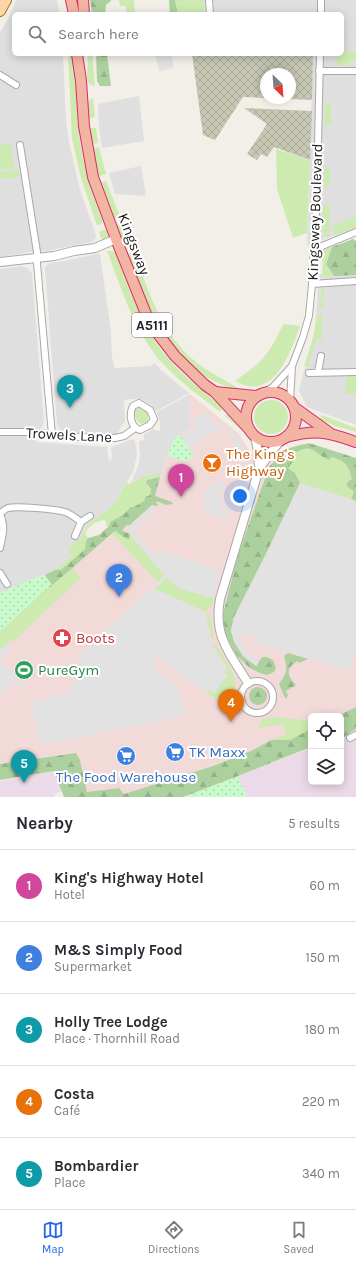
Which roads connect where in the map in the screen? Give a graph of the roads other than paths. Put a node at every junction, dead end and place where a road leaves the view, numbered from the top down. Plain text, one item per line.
1 (6, 0) edge
2 (71, 0) edge
3 (83, 0) edge
4 (209, 0) edge
5 (321, 0) edge
6 (0, 11) edge
7 (74, 12) edge
8 (84, 12) edge
9 (210, 12) edge
10 (320, 12) edge
11 (77, 56) edge
12 (84, 56) edge
13 (320, 56) edge
14 (319, 70) junction
15 (356, 71) edge
16 (0, 75) edge
17 (81, 81) junction
18 (16, 85) dead end
19 (20, 145) dead end
20 (356, 232) edge
21 (116, 239) junction
22 (315, 249) junction
23 (36, 258) junction
24 (0, 262) edge
25 (356, 281) edge
26 (312, 284) junction
27 (321, 356) dead end
28 (292, 366) junction
29 (318, 372) junction
30 (356, 372) edge
31 (309, 373) dead end
32 (215, 392) junction
33 (261, 394) junction
34 (292, 404) junction
35 (135, 428) junction
36 (248, 428) junction
37 (0, 432) edge
38 (330, 433) junction
39 (52, 435) junction
40 (255, 437) junction
41 (284, 439) junction
42 (356, 442) edge
43 (259, 469) junction
44 (0, 514) edge
45 (90, 516) dead end
46 (80, 522) junction
47 (75, 536) dead end
48 (0, 548) edge
49 (0, 573) edge
50 (7, 584) dead end
51 (248, 683) junction
52 (356, 735) edge
53 (350, 738) dead end

1 - 6 main road
2 - 7 highway
3 - 8 highway
4 - 9 street
5 - 10 street
11 - 17 highway, Kingsway / A5111
12 - 17 highway, Kingsway / A5111
13 - 14 street, Kingsway Boulevard
14 - 15 street
14 - 22 street, Kingsway Boulevard
16 - 18 street
17 - 21 highway, Kingsway / A5111
19 - 23 street
20 - 22 street
21 - 23 street
21 - 32 highway, Kingsway / A5111
22 - 26 street, Kingsway Boulevard
23 - 24 street
23 - 39 street
25 - 26 street
26 - 28 street, Kingsway Boulevard
27 - 29 street
28 - 33 street
28 - 34 street
29 - 30 street
29 - 31 street
32 - 33 highway
32 - 36 highway, Kingsway / A5111
33 - 34 highway
33 - 36 highway
34 - 38 highway
34 - 41 highway
35 - 35 street, Trowels Lane
35 - 39 street, Trowels Lane
36 - 40 highway, A5111
37 - 39 street, Trowels Lane
38 - 41 highway
38 - 42 highway
40 - 41 highway
40 - 43 street
41 - 43 street
43 - 51 street
44 - 46 street
44 - 48 street
45 - 46 street
46 - 47 street
49 - 50 street
51 - 51 street
52 - 53 street

